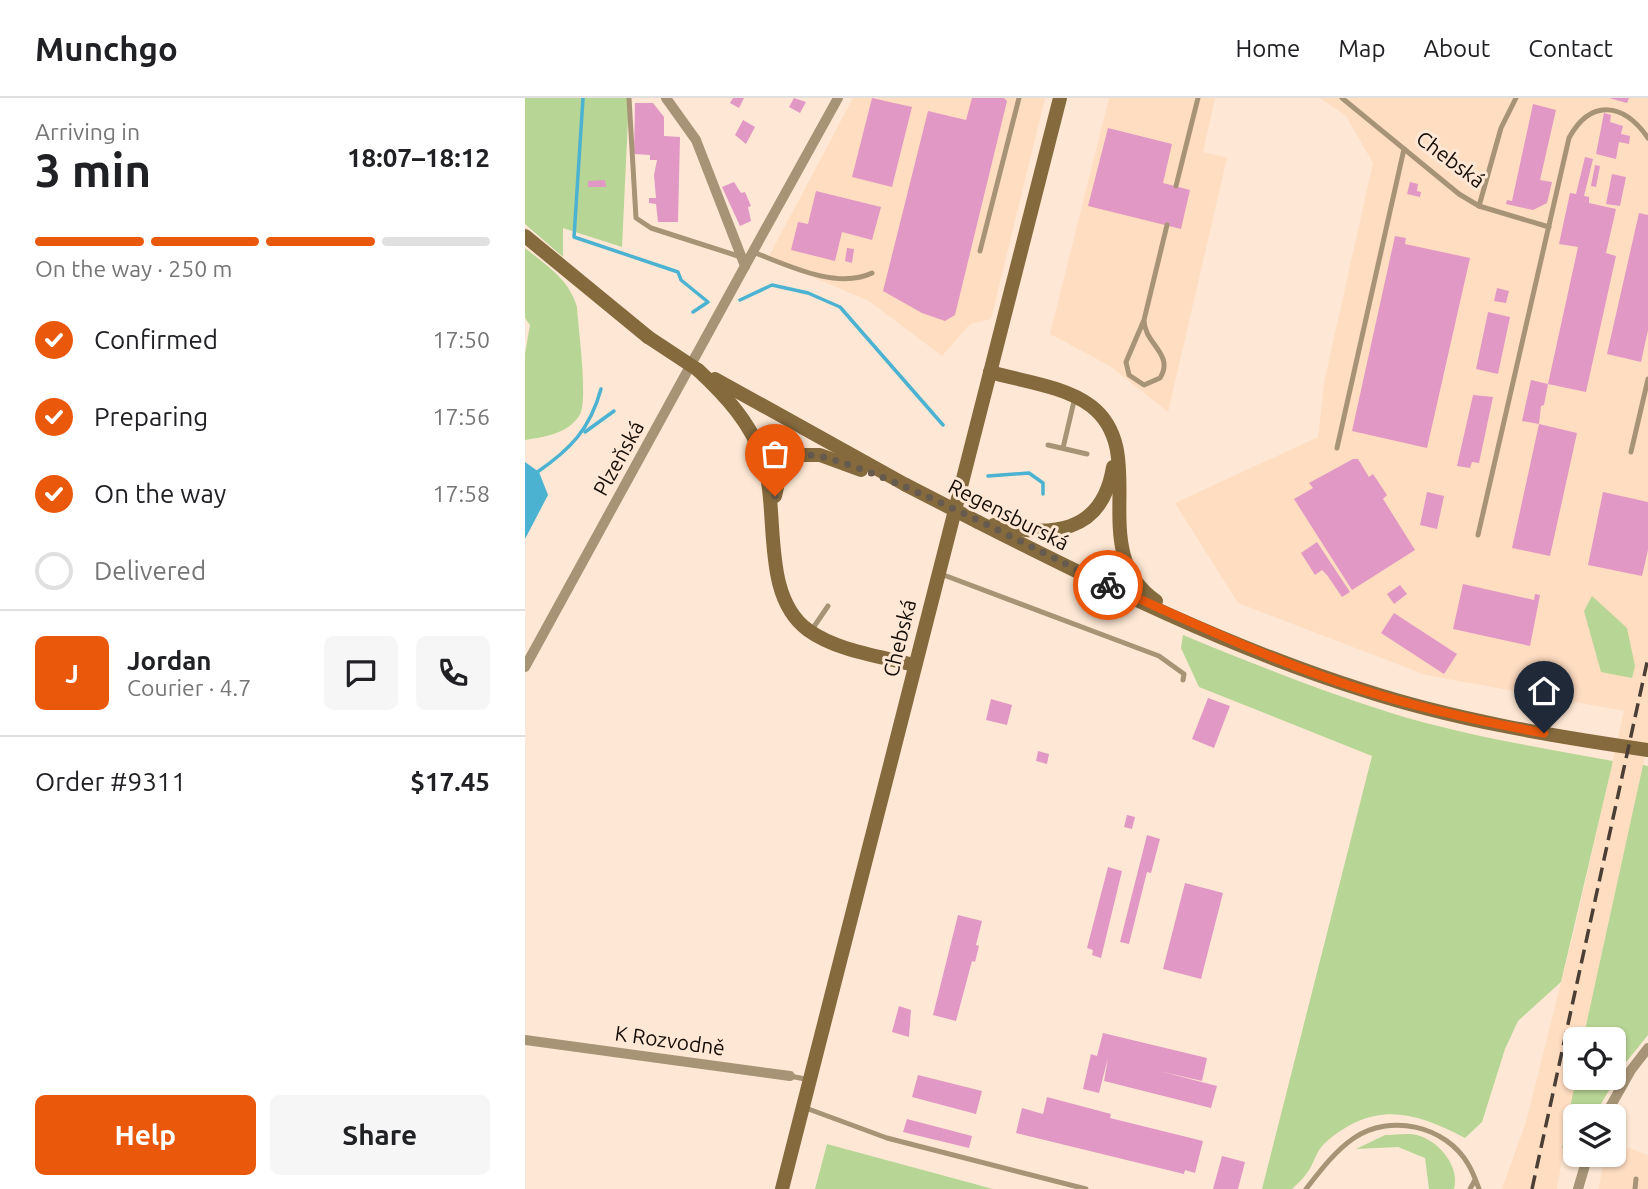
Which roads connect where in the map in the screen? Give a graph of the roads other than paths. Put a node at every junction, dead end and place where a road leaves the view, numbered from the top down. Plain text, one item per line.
1 (629, 98) edge
2 (666, 98) edge
3 (838, 98) edge
4 (1019, 98) edge
5 (1060, 98) edge
6 (1198, 98) edge
7 (1342, 98) edge
8 (1516, 98) edge
9 (1648, 138) edge
10 (1404, 149) junction
11 (1177, 186) dead end
12 (1479, 206) junction
13 (1167, 225) dead end
14 (1549, 227) junction
15 (525, 236) edge
16 (980, 251) dead end
17 (753, 252) junction
18 (743, 262) junction
19 (872, 273) dead end
20 (1144, 320) junction
21 (990, 372) junction
22 (1648, 379) edge
23 (719, 385) junction
24 (1075, 396) junction
25 (1113, 438) junction
26 (1048, 445) dead end
27 (1063, 448) junction
28 (1338, 448) dead end
29 (1631, 452) dead end
30 (1087, 454) dead end
31 (886, 477) junction
32 (773, 511) junction
33 (1009, 533) junction
34 (1478, 535) dead end
35 (938, 573) junction
36 (828, 606) dead end
37 (1190, 621) junction
38 (811, 631) junction
39 (914, 665) junction
40 (525, 667) edge
41 (1183, 680) dead end
42 (1648, 750) edge
43 (525, 1040) edge
44 (1648, 1048) edge
45 (790, 1076) joint
46 (810, 1080) junction
47 (1612, 1104) edge
48 (803, 1107) junction
49 (1584, 1167) edge
50 (1636, 1179) dead end
51 (1475, 1180) junction
52 (782, 1189) edge
53 (1086, 1189) edge
54 (1306, 1189) edge
55 (1470, 1189) edge
56 (1479, 1189) edge
57 (1578, 1189) edge
58 (1635, 1189) edge

1 - 18 lane
2 - 18 street
3 - 17 street, Plzeňská
4 - 16 lane
5 - 21 main road, Chebská
6 - 11 lane
7 - 10 lane, Chebská
8 - 12 lane, Chebská
9 - 14 lane
10 - 12 lane, Chebská
10 - 28 lane
12 - 14 lane
13 - 20 lane
14 - 34 lane
15 - 23 main road, bridge
17 - 18 street, Plzeňská
17 - 19 lane
18 - 40 street, Plzeňská
20 - 20 lane
21 - 24 main road
21 - 35 main road, Chebská
22 - 29 lane
23 - 31 main road, Regensburská
23 - 32 main road
24 - 25 main road
24 - 27 lane
25 - 33 main road
25 - 37 main road
26 - 27 lane
27 - 30 lane
31 - 32 main road
31 - 33 main road, Regensburská, bridge
32 - 38 main road
33 - 37 main road, Regensburská
35 - 39 main road, Chebská
35 - 41 lane
36 - 38 lane
37 - 42 main road, Regensburská
38 - 39 main road
39 - 46 main road, Chebská
43 - 45 street, K Rozvodně
44 - 47 street
45 - 46 lane, K Rozvodně
46 - 48 main road, Chebská
48 - 52 main road, Chebská
48 - 53 lane
49 - 57 street
50 - 58 lane
51 - 54 lane
51 - 55 lane
51 - 56 lane

